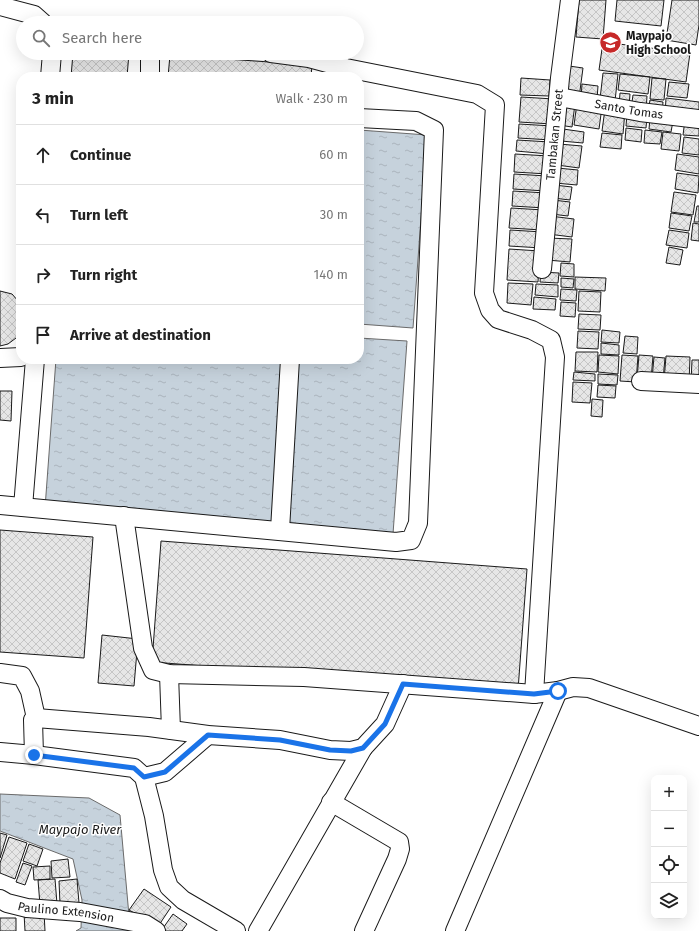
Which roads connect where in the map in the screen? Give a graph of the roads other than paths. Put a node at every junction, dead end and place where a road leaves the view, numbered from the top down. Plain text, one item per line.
1 (570, 0) edge
2 (0, 6) edge
3 (35, 16) edge
4 (51, 60) edge
5 (150, 60) edge
6 (314, 60) edge
7 (50, 72) edge
8 (150, 72) edge
9 (344, 72) edge
10 (364, 76) edge
11 (559, 97) junction
12 (364, 118) edge
13 (699, 119) edge
14 (542, 269) dead end
15 (16, 357) edge
16 (0, 358) edge
17 (35, 364) edge
18 (290, 364) edge
19 (641, 381) dead end
20 (699, 384) edge
21 (0, 505) edge
22 (23, 506) junction
23 (124, 516) junction
24 (280, 530) junction
25 (0, 673) edge
26 (169, 674) junction
27 (403, 684) junction
28 (558, 691) junction
29 (534, 694) junction
30 (36, 718) junction
31 (699, 726) edge
32 (171, 730) junction
33 (208, 735) junction
34 (363, 748) junction
35 (0, 752) edge
36 (34, 755) junction
37 (144, 777) junction
38 (331, 802) junction
39 (0, 898) edge
40 (150, 927) edge
41 (236, 931) edge
42 (258, 931) edge
43 (364, 931) edge
44 (455, 931) edge

1 - 11 street, Tambakan Street
2 - 3 street
4 - 7 street
5 - 8 street
6 - 9 street
10 - 29 street
11 - 13 street, Santo Tomas
11 - 14 street, Tambakan Street
12 - 24 street
15 - 16 street
17 - 22 street
18 - 24 street
19 - 20 street
21 - 22 street
22 - 23 street
23 - 24 street
23 - 26 street
25 - 30 street
26 - 27 street
26 - 32 street
27 - 29 street
27 - 34 street
28 - 29 street
28 - 31 street
28 - 44 street
30 - 32 street
30 - 36 street
32 - 33 street
33 - 34 street
33 - 37 street
34 - 38 street
35 - 36 street
36 - 37 street
37 - 41 street
38 - 42 street
38 - 43 street
39 - 40 street, Paulino Extension

